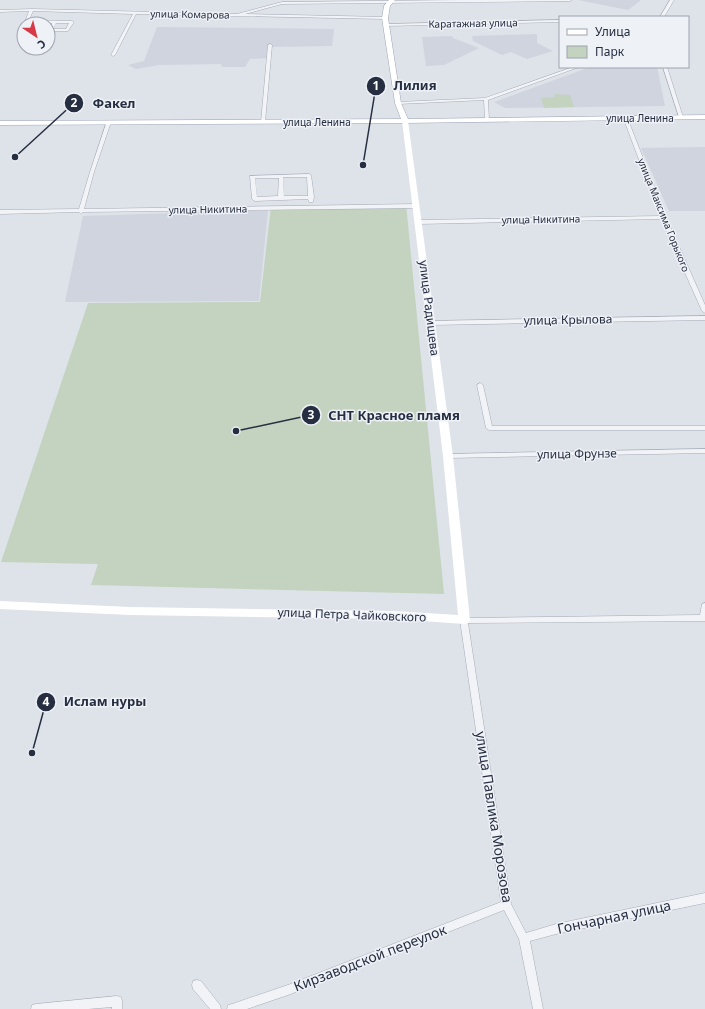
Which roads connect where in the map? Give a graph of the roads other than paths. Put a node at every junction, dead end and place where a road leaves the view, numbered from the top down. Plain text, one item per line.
1 (570, 0) edge
2 (672, 0) edge
3 (390, 1) edge
4 (32, 10) junction
5 (0, 11) edge
6 (135, 13) junction
7 (237, 15) junction
8 (29, 16) edge
9 (663, 16) edge
10 (385, 18) junction
11 (559, 21) edge
12 (54, 22) joint
13 (386, 25) junction
14 (270, 45) dead end
15 (113, 56) dead end
16 (574, 68) edge
17 (664, 68) edge
18 (486, 99) junction
19 (398, 103) junction
20 (625, 117) junction
21 (681, 117) junction
22 (705, 117) edge
23 (487, 120) junction
24 (405, 121) junction
25 (109, 122) junction
26 (263, 122) junction
27 (0, 123) edge
28 (281, 176) junction
29 (311, 197) junction
30 (282, 198) junction
31 (255, 199) junction
32 (416, 206) junction
33 (310, 207) junction
34 (254, 208) junction
35 (0, 212) edge
36 (81, 212) junction
37 (663, 217) junction
38 (418, 222) junction
39 (705, 311) edge
40 (705, 318) edge
41 (431, 323) junction
42 (480, 385) dead end
43 (705, 428) edge
44 (705, 451) edge
45 (448, 456) junction
46 (0, 605) edge
47 (705, 606) edge
48 (704, 618) edge
49 (464, 620) junction
50 (705, 898) edge
51 (506, 905) junction
52 (524, 938) junction
53 (197, 985) dead end
54 (117, 1005) edge
55 (36, 1009) edge
56 (216, 1009) edge
57 (232, 1009) edge
58 (538, 1009) edge

1 - 3 street, улица Комарова
2 - 9 street
3 - 7 street, улица Комарова
3 - 10 main road, улица Радищева
4 - 5 street, улица Комарова
4 - 6 street, улица Комарова
4 - 8 street
6 - 7 street, улица Комарова
6 - 15 street
7 - 10 street
10 - 13 main road, улица Радищева
11 - 13 street, Каратажная улица
12 - 12 street
13 - 19 main road, улица Радищева
14 - 26 street
16 - 18 street
17 - 21 street
18 - 19 street
18 - 23 street
19 - 24 main road, улица Радищева
20 - 21 main road, улица Ленина
20 - 23 main road, улица Ленина
20 - 37 street, улица Максима Горького
21 - 22 main road, улица Ленина
23 - 24 main road, улица Ленина
24 - 26 main road, улица Ленина
24 - 32 street, улица Радищева
25 - 26 main road, улица Ленина
25 - 27 main road, улица Ленина
25 - 36 street
28 - 29 street
28 - 30 street
28 - 31 street
29 - 30 street
29 - 33 street
30 - 31 street
31 - 34 street
32 - 33 street, улица Никитина
32 - 38 street, улица Радищева
33 - 34 street, улица Никитина
34 - 36 street, улица Никитина
35 - 36 street, улица Никитина
37 - 38 street, улица Никитина
37 - 39 street, улица Максима Горького
38 - 41 street, улица Радищева
40 - 41 street, улица Крылова
41 - 45 street, улица Радищева
42 - 43 street
44 - 45 street, улица Фрунзе
45 - 49 street, улица Радищева
46 - 49 street, улица Петра Чайковского
47 - 48 street
48 - 49 street, улица Петра Чайковского
49 - 51 street, улица Павлика Морозова
50 - 52 street, Гончарная улица
51 - 52 street, улица Павлика Морозова
51 - 57 street, Кирзаводской переулок
52 - 58 street, улица Павлика Морозова
53 - 56 street
54 - 55 street

